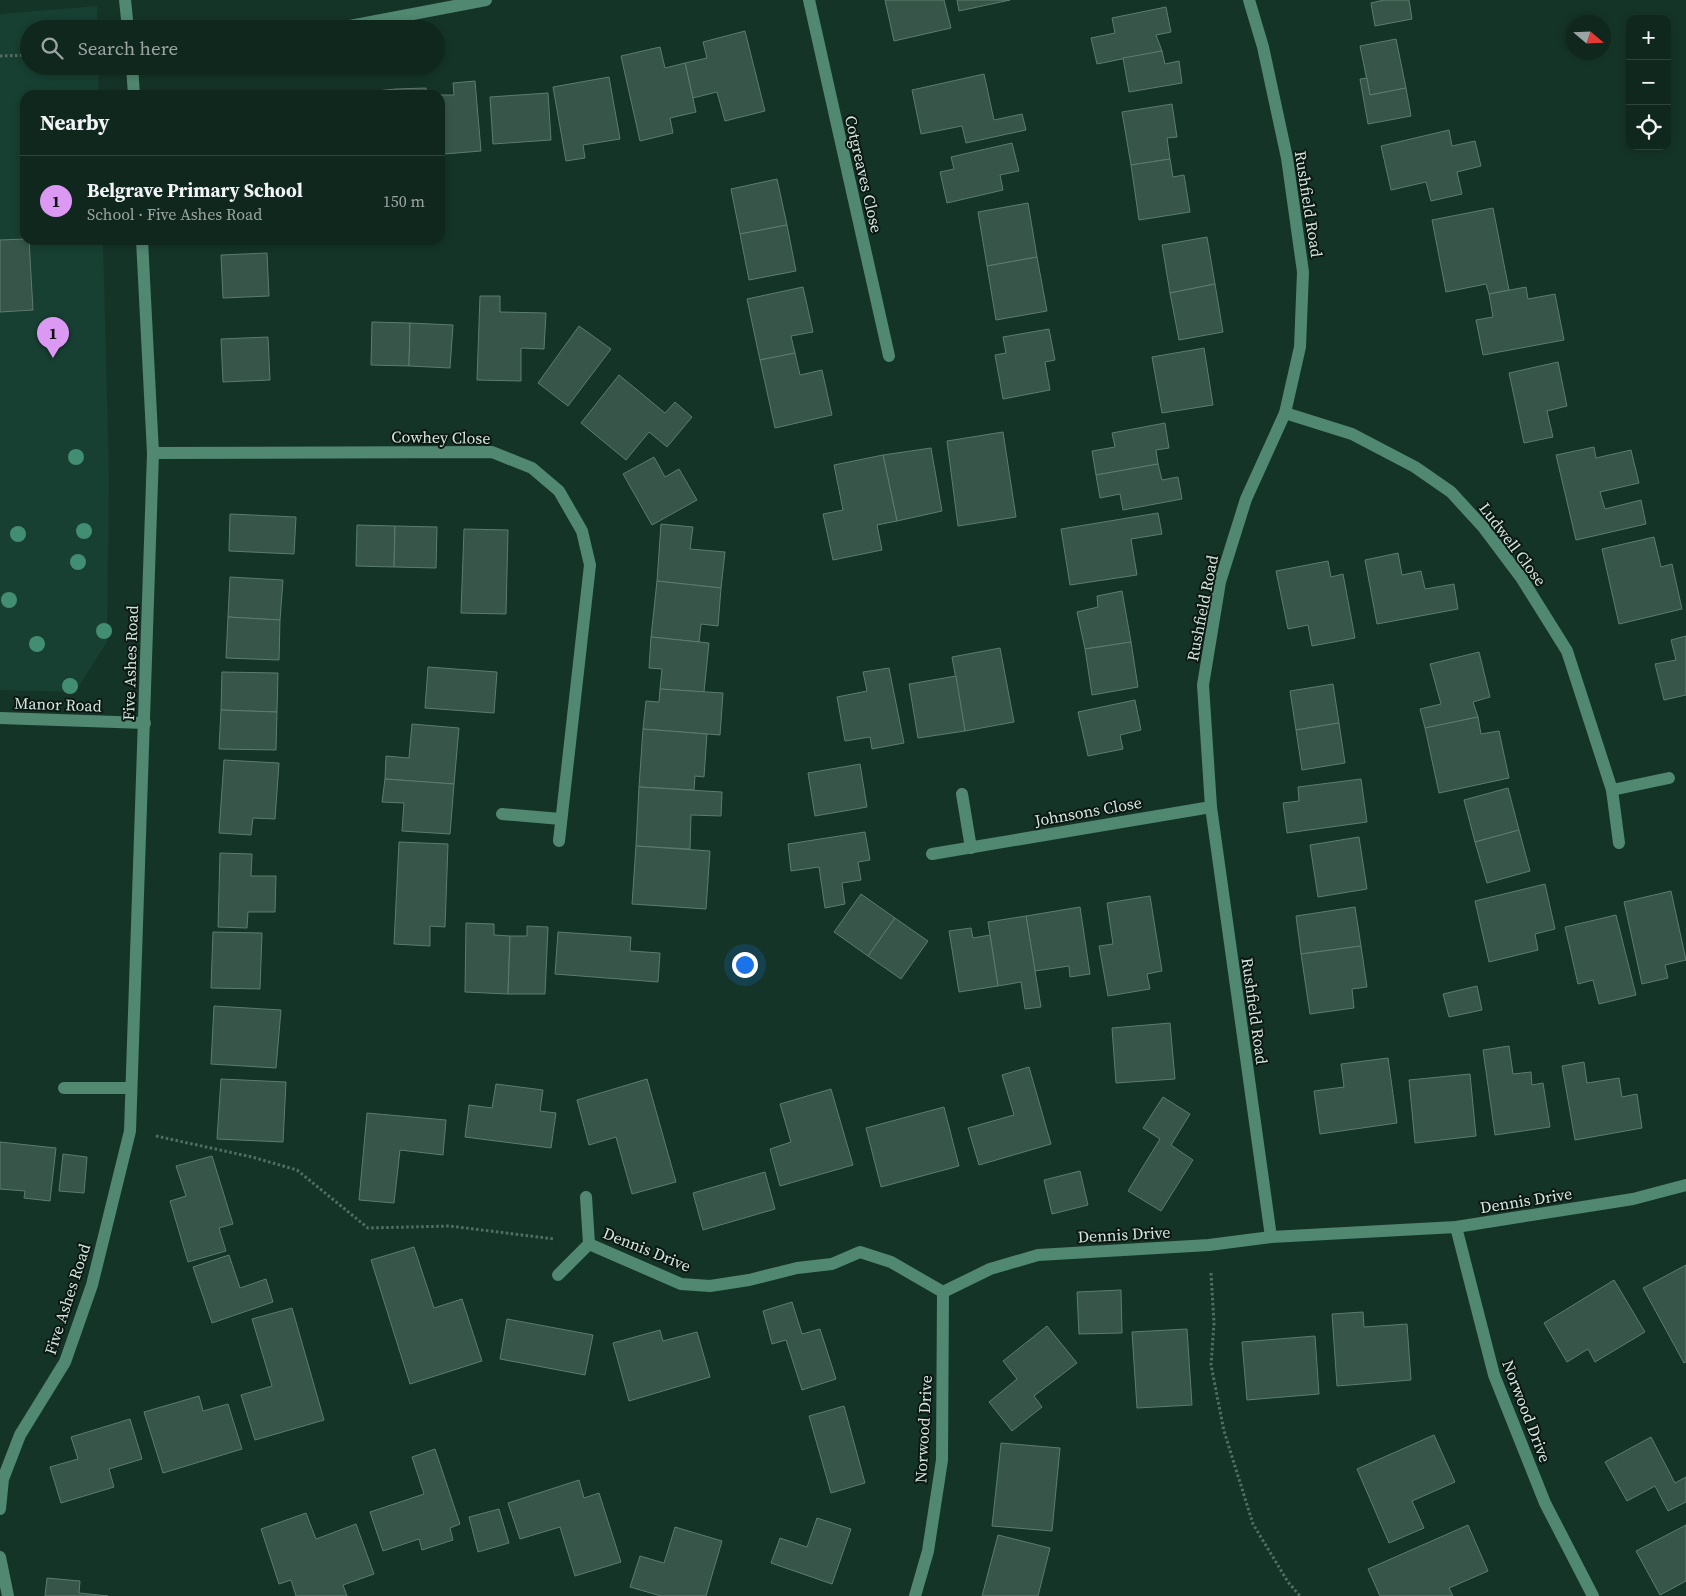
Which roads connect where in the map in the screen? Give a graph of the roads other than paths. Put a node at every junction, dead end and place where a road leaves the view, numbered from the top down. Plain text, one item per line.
1 (125, 0) edge
2 (486, 0) edge
3 (809, 0) edge
4 (1249, 0) edge
5 (127, 20) edge
6 (381, 20) edge
7 (133, 75) edge
8 (134, 90) edge
9 (142, 245) edge
10 (889, 356) dead end
11 (1285, 413) junction
12 (153, 453) junction
13 (0, 718) edge
14 (144, 722) junction
15 (1668, 778) dead end
16 (1612, 790) junction
17 (962, 794) dead end
18 (1211, 807) junction
19 (502, 814) dead end
20 (561, 819) junction
21 (559, 840) dead end
22 (1619, 843) dead end
23 (971, 848) junction
24 (932, 854) dead end
25 (64, 1088) dead end
26 (131, 1088) junction
27 (1686, 1185) edge
28 (586, 1197) dead end
29 (1456, 1227) junction
30 (1271, 1237) junction
31 (589, 1244) junction
32 (558, 1275) dead end
33 (943, 1292) junction
34 (0, 1509) edge
35 (0, 1557) edge
36 (8, 1596) edge
37 (914, 1596) edge
38 (1593, 1596) edge

1 - 5 street
2 - 6 street
3 - 10 street, Cotgreaves Close
4 - 11 street, Rushfield Road
7 - 8 street
9 - 12 street, Five Ashes Road
11 - 16 street, Ludwell Close
11 - 18 street, Rushfield Road
12 - 14 street, Five Ashes Road
12 - 20 street, Cowhey Close
13 - 14 street, Manor Road
14 - 26 street, Five Ashes Road
15 - 16 street
16 - 22 street, Ludwell Close
17 - 23 street
18 - 23 street, Johnsons Close
18 - 30 street, Rushfield Road
19 - 20 street
20 - 21 street, Cowhey Close
23 - 24 street, Johnsons Close
25 - 26 street
26 - 34 street, Five Ashes Road
27 - 29 street, Dennis Drive
28 - 31 street, Dennis Drive
29 - 30 street, Dennis Drive
29 - 38 street, Norwood Drive
30 - 33 street, Dennis Drive
31 - 32 street, Dennis Drive
31 - 33 street, Dennis Drive
33 - 37 street, Norwood Drive
35 - 36 street

